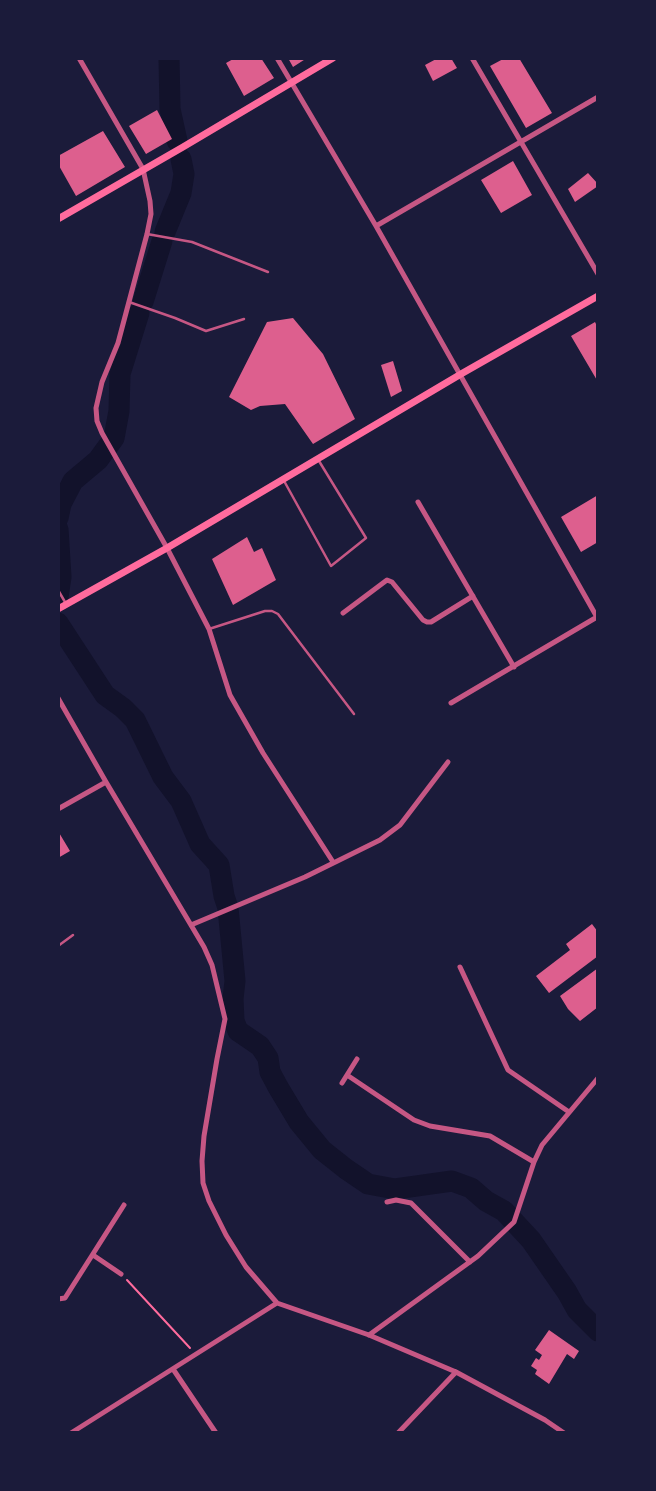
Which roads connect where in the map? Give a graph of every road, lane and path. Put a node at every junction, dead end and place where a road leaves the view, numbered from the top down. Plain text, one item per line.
1 (79, 58) edge
2 (277, 58) edge
3 (333, 58) edge
4 (472, 58) edge
5 (292, 83) junction
6 (598, 97) edge
7 (522, 141) junction
8 (143, 169) junction
9 (58, 219) edge
10 (376, 226) junction
11 (147, 234) junction
12 (268, 272) dead end
13 (598, 274) edge
14 (598, 296) edge
15 (129, 302) junction
16 (244, 319) dead end
17 (461, 374) junction
18 (317, 458) junction
19 (283, 480) junction
20 (418, 502) dead end
21 (167, 548) junction
22 (58, 590) edge
23 (472, 596) junction
24 (67, 605) junction
25 (58, 609) edge
26 (343, 613) dead end
27 (598, 618) edge
28 (209, 629) junction
29 (514, 667) junction
30 (58, 698) edge
31 (451, 703) dead end
32 (354, 714) dead end
33 (448, 762) dead end
34 (106, 782) junction
35 (58, 809) edge
36 (333, 862) junction
37 (191, 925) junction
38 (73, 935) dead end
39 (58, 946) edge
40 (460, 967) dead end
41 (357, 1059) dead end
42 (347, 1075) junction
43 (598, 1078) edge
44 (342, 1083) dead end
45 (569, 1112) junction
46 (534, 1162) junction
47 (387, 1202) dead end
48 (124, 1206) dead end
49 (93, 1255) junction
50 (470, 1262) junction
51 (121, 1274) joint
52 (58, 1299) edge
53 (277, 1303) junction
54 (369, 1335) junction
55 (197, 1354) junction
56 (173, 1369) junction
57 (456, 1372) junction
58 (71, 1433) edge
59 (216, 1433) edge
60 (398, 1433) edge
61 (564, 1433) edge

1 - 8 street
2 - 5 street
3 - 5 main road
4 - 7 street
5 - 8 main road
5 - 10 street
6 - 7 street
7 - 10 street
7 - 13 street
8 - 9 main road
8 - 11 street
10 - 17 street
11 - 12 lane
11 - 15 street
14 - 17 main road
15 - 16 lane
15 - 21 street
17 - 18 main road
17 - 27 street
18 - 19 main road
18 - 19 lane
19 - 21 main road
20 - 23 street
21 - 24 main road
21 - 28 street
22 - 24 lane
23 - 26 street
23 - 29 street
24 - 25 main road
27 - 29 street
28 - 32 lane
28 - 36 street
29 - 31 street
30 - 34 street
33 - 36 street
34 - 35 street
34 - 37 street
36 - 37 street
37 - 53 street
38 - 39 lane
40 - 45 street
41 - 42 street
42 - 44 street
42 - 46 street
43 - 45 street
45 - 46 street
46 - 50 street
47 - 50 street
48 - 49 street
49 - 51 street
49 - 52 street
50 - 54 street
51 - 55 path
53 - 54 street
53 - 55 street
54 - 57 street
55 - 56 street
56 - 58 street
56 - 59 street
57 - 60 street
57 - 61 street

